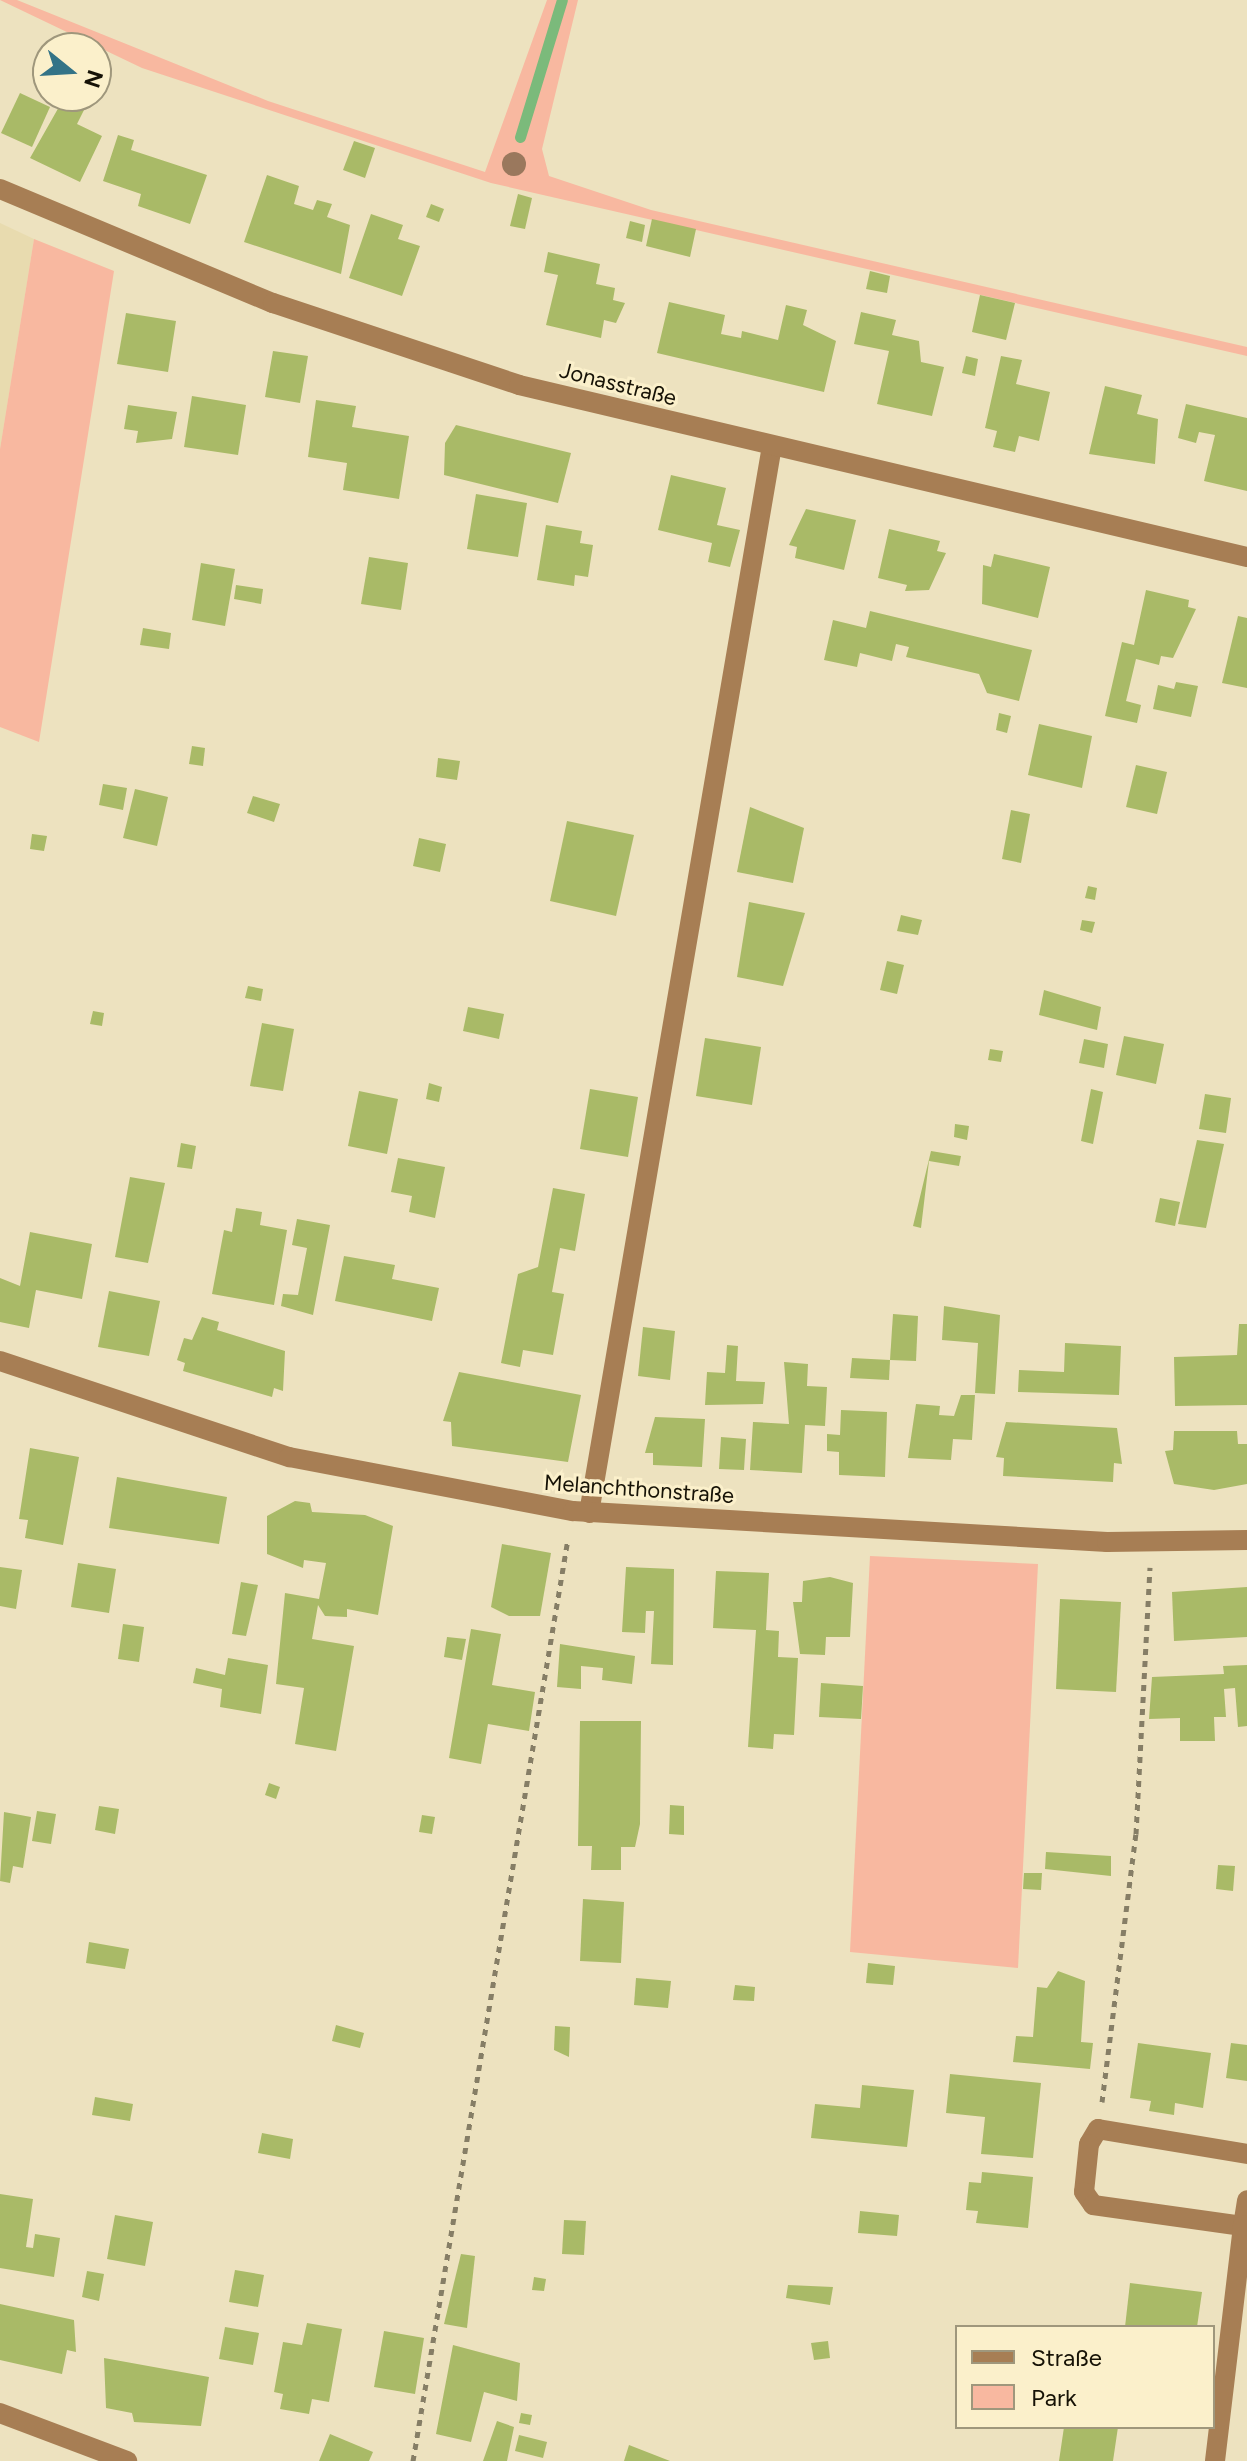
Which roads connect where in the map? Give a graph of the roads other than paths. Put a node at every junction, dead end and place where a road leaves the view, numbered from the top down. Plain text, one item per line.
1 (0, 189) edge
2 (772, 446) junction
3 (1247, 557) edge
4 (0, 1361) edge
5 (581, 1512) junction
6 (1247, 1540) edge
7 (1247, 2154) edge
8 (1247, 2200) edge
9 (1243, 2226) junction
10 (0, 2413) edge
11 (127, 2461) edge
12 (1215, 2461) edge

1 - 2 street, Jonasstraße
2 - 3 street, Jonasstraße
2 - 5 street
4 - 5 street, Melanchthonstraße
5 - 6 street, Melanchthonstraße
7 - 9 street
8 - 9 street
9 - 12 street
10 - 11 street

